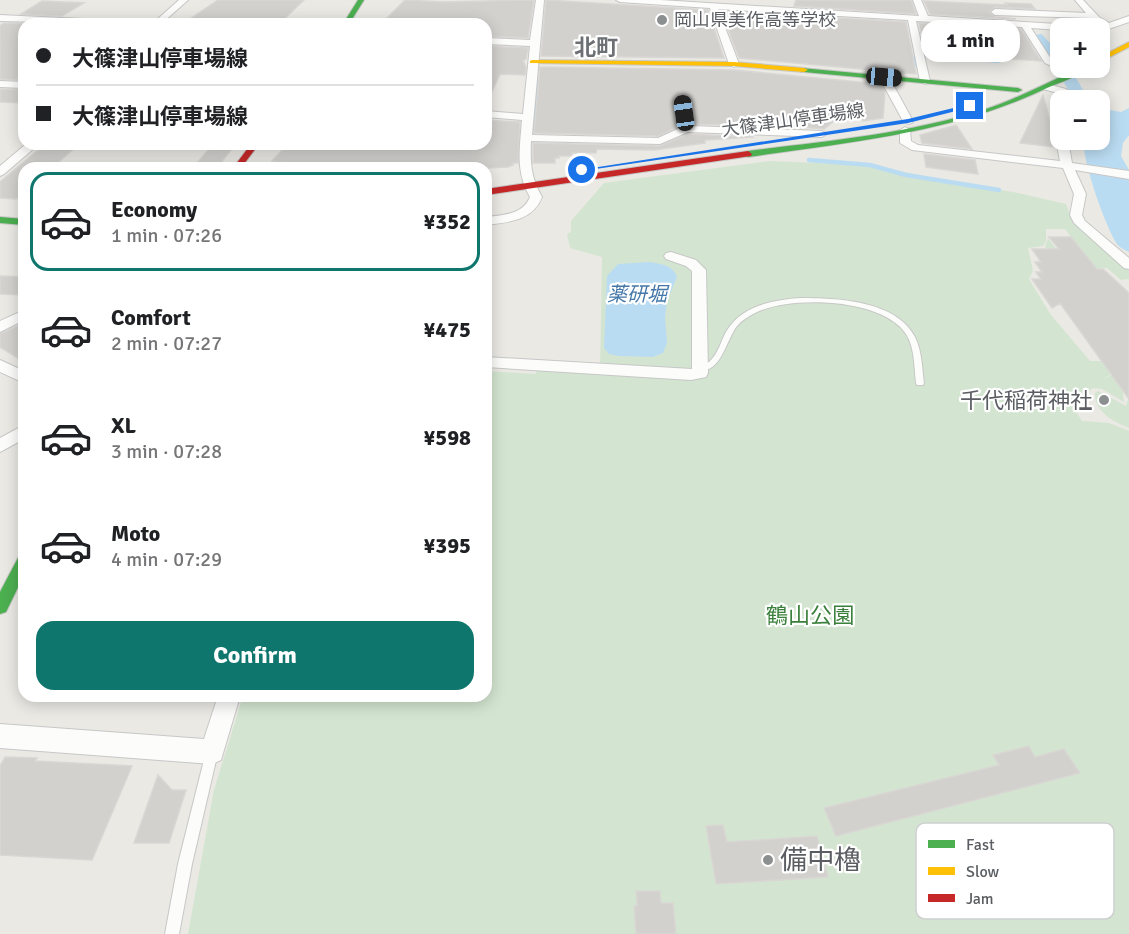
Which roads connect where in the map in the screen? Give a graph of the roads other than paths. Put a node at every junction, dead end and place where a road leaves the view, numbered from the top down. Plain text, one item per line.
1 (184, 0) edge
2 (361, 0) edge
3 (540, 0) edge
4 (620, 0) edge
5 (761, 0) edge
6 (917, 0) edge
7 (1079, 0) edge
8 (713, 6) junction
9 (765, 10) junction
10 (995, 12) dead end
11 (1094, 16) joint
12 (0, 18) edge
13 (163, 18) edge
14 (350, 18) edge
15 (18, 19) edge
16 (1129, 19) edge
17 (912, 20) junction
18 (925, 20) junction
19 (1025, 26) junction
20 (1050, 27) edge
21 (1110, 27) edge
22 (1129, 33) edge
23 (492, 41) edge
24 (534, 43) junction
25 (1110, 43) edge
26 (1129, 44) edge
27 (1110, 54) edge
28 (532, 62) junction
29 (1050, 63) edge
30 (735, 64) junction
31 (1050, 74) edge
32 (884, 77) junction
33 (1065, 78) edge
34 (926, 81) junction
35 (0, 84) edge
36 (18, 85) edge
37 (1047, 87) junction
38 (1018, 90) junction
39 (1058, 90) edge
40 (682, 98) dead end
41 (492, 114) edge
42 (527, 117) junction
43 (907, 125) junction
44 (686, 129) junction
45 (822, 134) junction
46 (526, 138) junction
47 (26, 150) edge
48 (1065, 150) edge
49 (1069, 165) junction
50 (0, 172) edge
51 (1129, 175) edge
52 (528, 181) junction
53 (492, 183) edge
54 (492, 190) edge
55 (0, 210) edge
56 (18, 211) edge
57 (0, 220) edge
58 (492, 220) edge
59 (18, 222) edge
60 (671, 256) dead end
61 (1129, 265) edge
62 (18, 317) edge
63 (0, 327) edge
64 (492, 362) edge
65 (0, 365) edge
66 (700, 369) junction
67 (18, 375) edge
68 (920, 383) dead end
69 (18, 435) edge
70 (0, 446) edge
71 (18, 572) edge
72 (0, 607) edge
73 (227, 702) edge
74 (0, 736) edge
75 (212, 753) junction
76 (172, 934) edge

1 - 13 street
2 - 14 main road
3 - 24 street
4 - 8 street
5 - 9 street
6 - 18 street
7 - 11 street
8 - 9 street
8 - 30 street
9 - 17 street
10 - 11 street
12 - 15 street
16 - 21 street
17 - 18 street
17 - 34 street
18 - 19 street
19 - 20 street
19 - 29 street
22 - 25 main road
23 - 24 street
24 - 28 street
26 - 27 main road
28 - 30 main road
28 - 42 street
30 - 32 main road
31 - 38 main road, 大篠津山停車場線
32 - 34 main road
32 - 43 street
33 - 37 main road, 大篠津山停車場線
34 - 38 main road
35 - 36 street
37 - 39 street
37 - 43 main road, 大篠津山停車場線
38 - 43 main road, 大篠津山停車場線
40 - 44 street
41 - 42 street
42 - 46 street
43 - 45 main road, 大篠津山停車場線
43 - 49 street
43 - 52 main road, 大篠津山停車場線
44 - 45 street
44 - 46 street
45 - 52 main road, 大篠津山停車場線
46 - 52 street
47 - 50 street
48 - 49 street
49 - 51 street
49 - 61 street
52 - 53 main road, 大篠津山停車場線
52 - 54 main road, 大篠津山停車場線
52 - 58 street
55 - 56 main road
57 - 59 main road
60 - 66 street
62 - 63 street
64 - 66 street
65 - 67 street
66 - 68 lane
69 - 70 street
71 - 72 main road
73 - 75 street
74 - 75 street
75 - 76 lane

